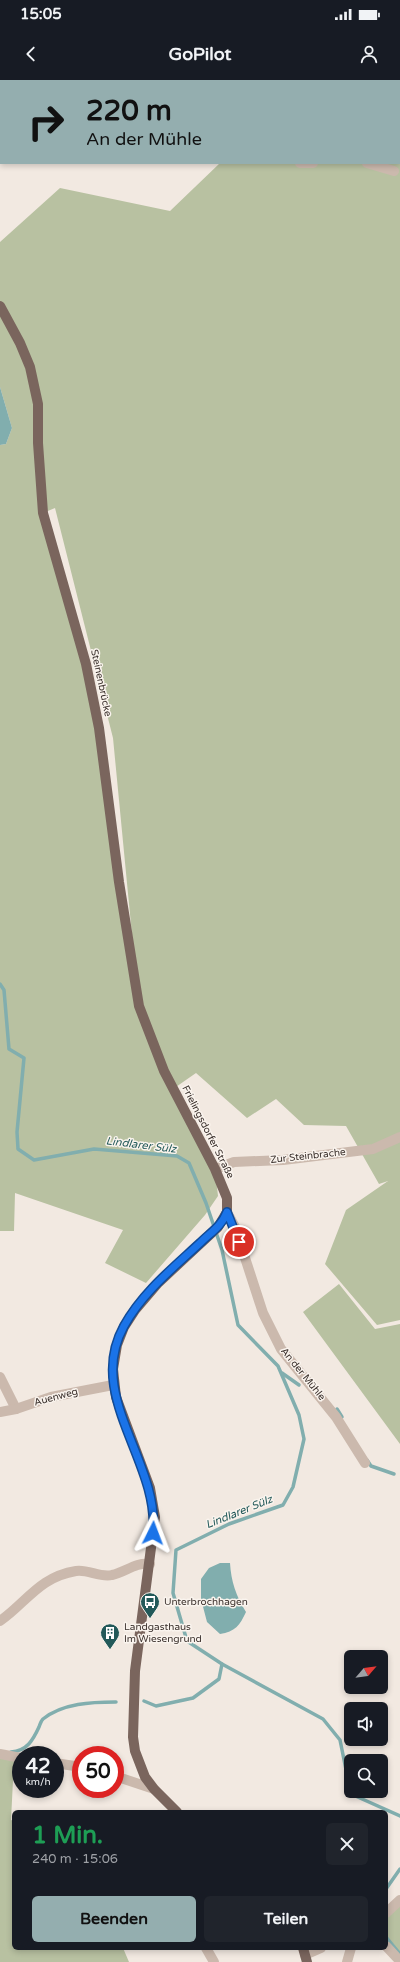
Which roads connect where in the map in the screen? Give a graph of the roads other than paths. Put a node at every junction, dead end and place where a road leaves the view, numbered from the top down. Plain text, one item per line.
1 (374, 164) edge
2 (394, 171) dead end
3 (0, 306) edge
4 (164, 1070) joint
5 (400, 1137) edge
6 (215, 1169) junction
7 (226, 1215) junction
8 (0, 1377) edge
9 (113, 1385) junction
10 (16, 1409) junction
11 (0, 1412) edge
12 (365, 1463) dead end
13 (150, 1564) junction
14 (0, 1621) edge
15 (0, 1754) edge
16 (12, 1756) edge
17 (124, 1779) edge
18 (154, 1789) junction
19 (175, 1810) edge
20 (400, 1900) edge
21 (388, 1911) edge
22 (388, 1948) edge
23 (207, 1950) edge
24 (316, 1950) edge
25 (350, 1950) edge
26 (305, 1955) edge
27 (400, 1961) edge
28 (214, 1962) edge
29 (347, 1962) edge

1 - 2 street
3 - 4 main road, Steinenbrücke
4 - 6 main road, Frielingsdorfer Straße
5 - 6 street, Zur Steinbrache
6 - 7 main road, Frielingsdorfer Straße
7 - 9 main road
7 - 12 street, An der Mühle
8 - 10 street
9 - 10 street, Auenweg
9 - 13 main road
10 - 11 street, Auenweg
13 - 14 street
13 - 18 main road
15 - 16 street
17 - 18 street
18 - 19 main road
20 - 21 street
22 - 27 street
23 - 28 street
24 - 26 street
25 - 29 street

